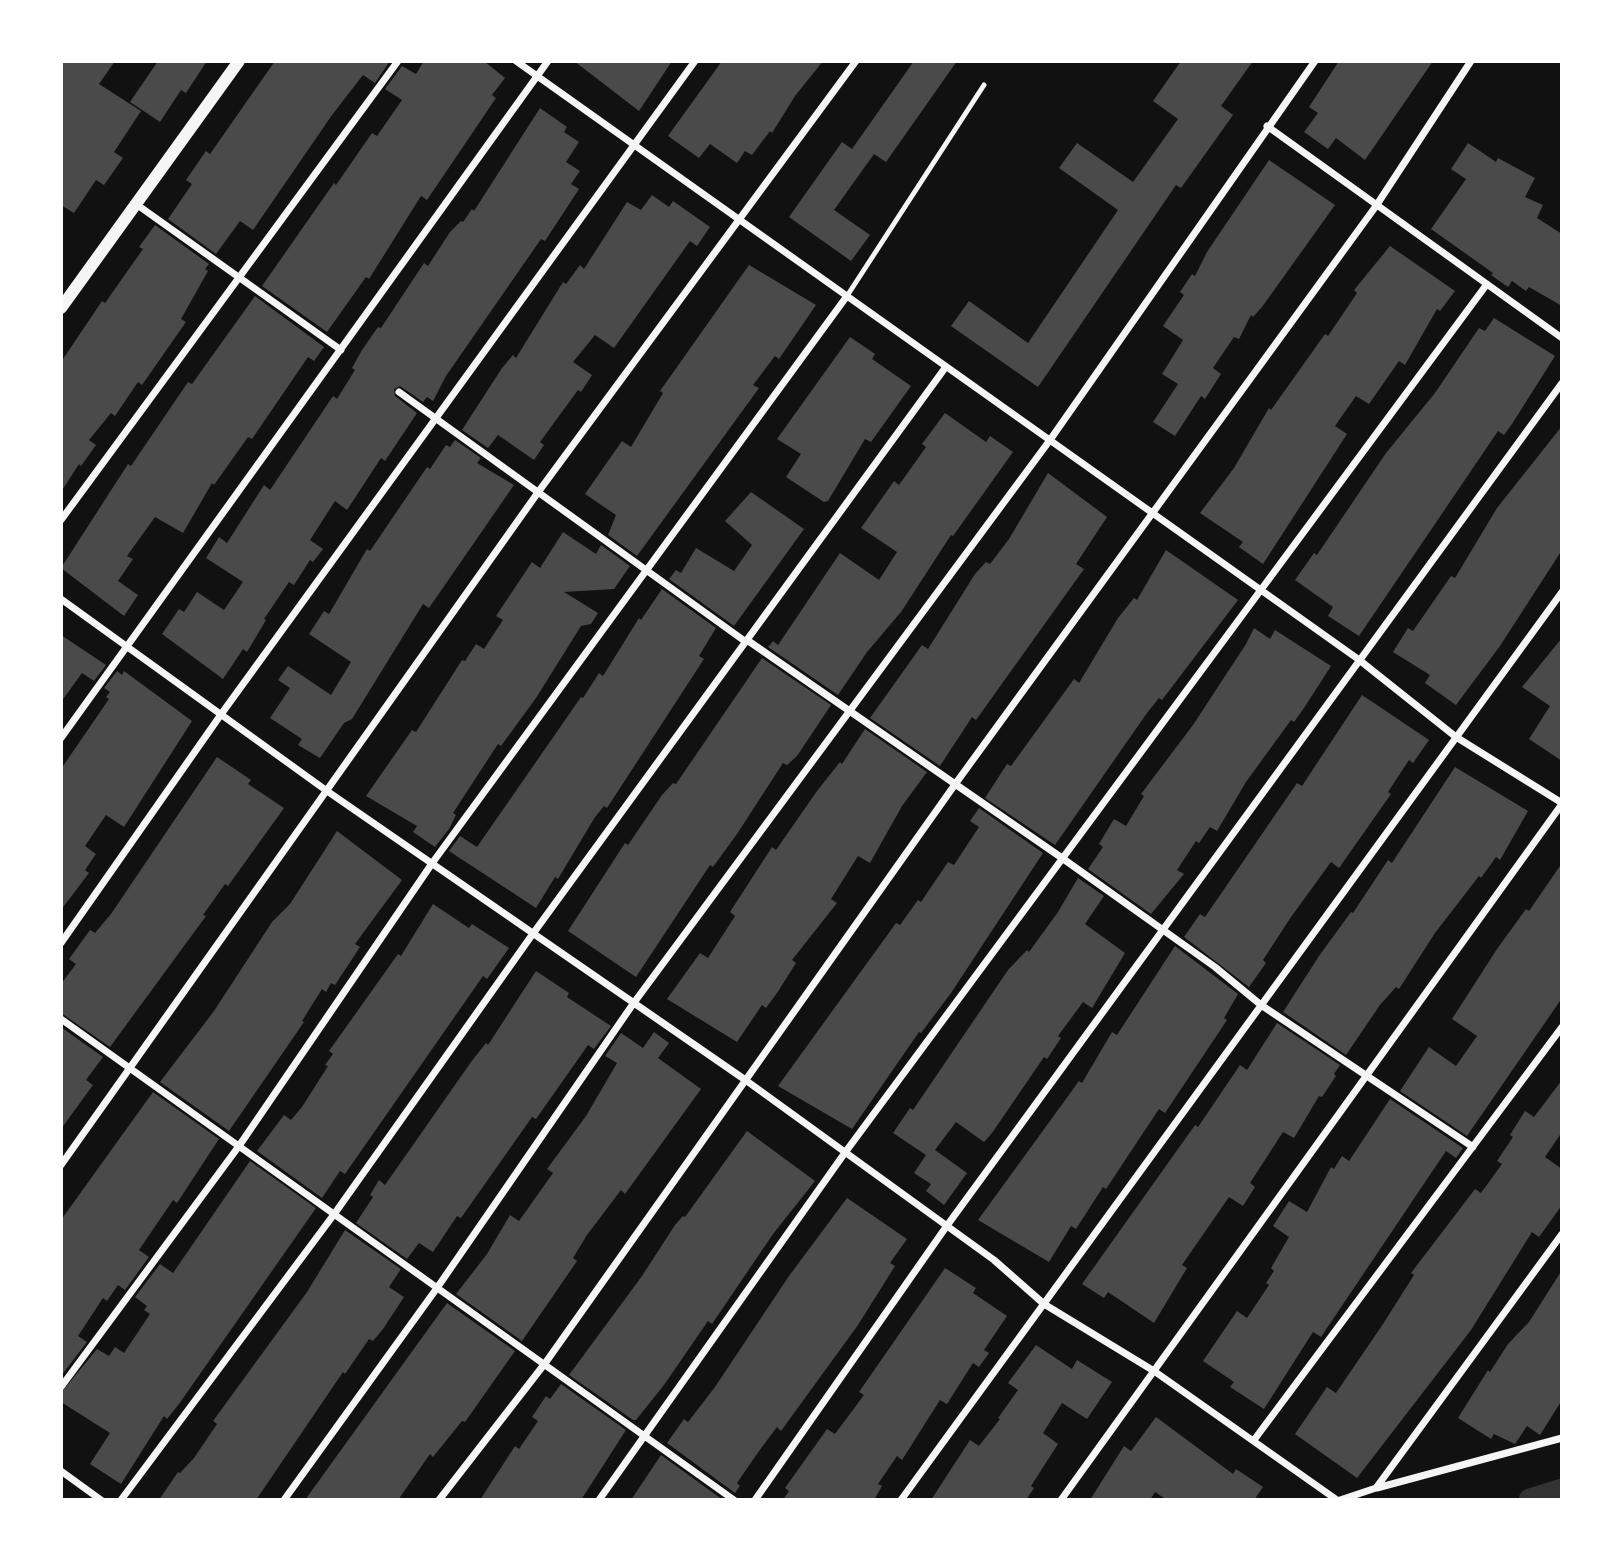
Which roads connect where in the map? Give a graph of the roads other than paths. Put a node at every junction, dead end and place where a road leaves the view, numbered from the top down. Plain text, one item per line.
1 (239, 61) edge
2 (398, 61) edge
3 (516, 61) edge
4 (548, 61) edge
5 (695, 61) edge
6 (856, 61) edge
7 (1315, 61) edge
8 (1471, 61) edge
9 (537, 76) junction
10 (984, 85) dead end
11 (1267, 126) junction
12 (635, 145) junction
13 (136, 204) junction
14 (1376, 206) junction
15 (739, 219) junction
16 (239, 277) junction
17 (1487, 284) junction
18 (847, 296) junction
19 (61, 308) edge
20 (1562, 338) edge
21 (341, 350) junction
22 (945, 368) junction
23 (1562, 383) edge
24 (399, 392) dead end
25 (438, 418) junction
26 (1050, 440) junction
27 (539, 491) junction
28 (1153, 512) junction
29 (61, 520) edge
30 (645, 571) junction
31 (1262, 591) junction
32 (1562, 592) edge
33 (61, 599) edge
34 (747, 641) junction
35 (127, 645) junction
36 (1359, 659) junction
37 (849, 711) junction
38 (222, 713) junction
39 (1455, 737) junction
40 (61, 738) edge
41 (956, 783) junction
42 (327, 791) junction
43 (1562, 804) edge
44 (1062, 858) junction
45 (433, 862) junction
46 (1162, 932) junction
47 (532, 935) junction
48 (61, 943) edge
49 (633, 1004) junction
50 (1261, 1005) junction
51 (61, 1019) edge
52 (1562, 1027) edge
53 (130, 1070) junction
54 (1366, 1076) junction
55 (744, 1079) junction
56 (239, 1146) junction
57 (1473, 1147) junction
58 (844, 1154) junction
59 (61, 1164) edge
60 (335, 1213) junction
61 (946, 1227) junction
62 (1562, 1234) edge
63 (437, 1288) junction
64 (1044, 1304) junction
65 (546, 1362) junction
66 (1154, 1371) junction
67 (61, 1387) edge
68 (1562, 1431) edge
69 (646, 1436) junction
70 (1558, 1439) edge
71 (1254, 1440) junction
72 (61, 1471) edge
73 (1376, 1488) junction
74 (101, 1500) edge
75 (121, 1500) edge
76 (284, 1500) edge
77 (439, 1500) edge
78 (599, 1500) edge
79 (734, 1500) edge
80 (755, 1500) edge
81 (901, 1500) edge
82 (1061, 1500) edge
83 (1339, 1500) edge

1 - 13 street
2 - 16 street
3 - 9 street
4 - 9 street
5 - 12 street
6 - 15 street
7 - 11 street
8 - 14 street
9 - 12 street
9 - 21 street
10 - 18 lane
11 - 14 street
11 - 26 street
12 - 15 street
12 - 25 street
13 - 16 street
13 - 19 street
14 - 17 street
14 - 28 street
15 - 18 street
15 - 27 street
16 - 21 street
16 - 29 street
17 - 20 street
17 - 31 street
18 - 22 street
18 - 30 street
21 - 35 street
22 - 26 street
22 - 34 street
23 - 36 street
24 - 25 street
25 - 27 street
25 - 38 street
26 - 28 street
26 - 37 street
27 - 30 street
27 - 42 street
28 - 31 street
28 - 41 street
30 - 34 street
30 - 45 street
31 - 36 street
31 - 44 street
32 - 39 street
33 - 35 street
34 - 37 street
34 - 47 street
35 - 38 street
35 - 40 street
36 - 39 street
36 - 46 street
37 - 41 street
37 - 49 street
38 - 42 street
38 - 48 street
39 - 43 street
39 - 50 street
41 - 44 street
41 - 55 street
42 - 45 street
42 - 53 street
43 - 54 street
44 - 46 street
44 - 58 street
45 - 47 street
45 - 56 street
46 - 50 street
46 - 61 street
47 - 49 street
47 - 60 street
49 - 55 street
49 - 63 street
50 - 54 street
50 - 64 street
51 - 53 street
52 - 57 street
53 - 56 street
53 - 59 street
54 - 57 street
54 - 66 street
55 - 58 street
55 - 65 street
56 - 60 street
56 - 67 street
57 - 71 street
58 - 61 street
58 - 69 street
60 - 63 street
60 - 75 street
61 - 64 street
61 - 80 street
62 - 73 street
63 - 65 street
63 - 76 street
64 - 66 street
64 - 81 street
65 - 69 street
65 - 77 street
66 - 71 street
66 - 82 street
68 - 70 street
69 - 78 street
69 - 79 street
70 - 73 street
71 - 83 street
72 - 74 street
73 - 83 street

